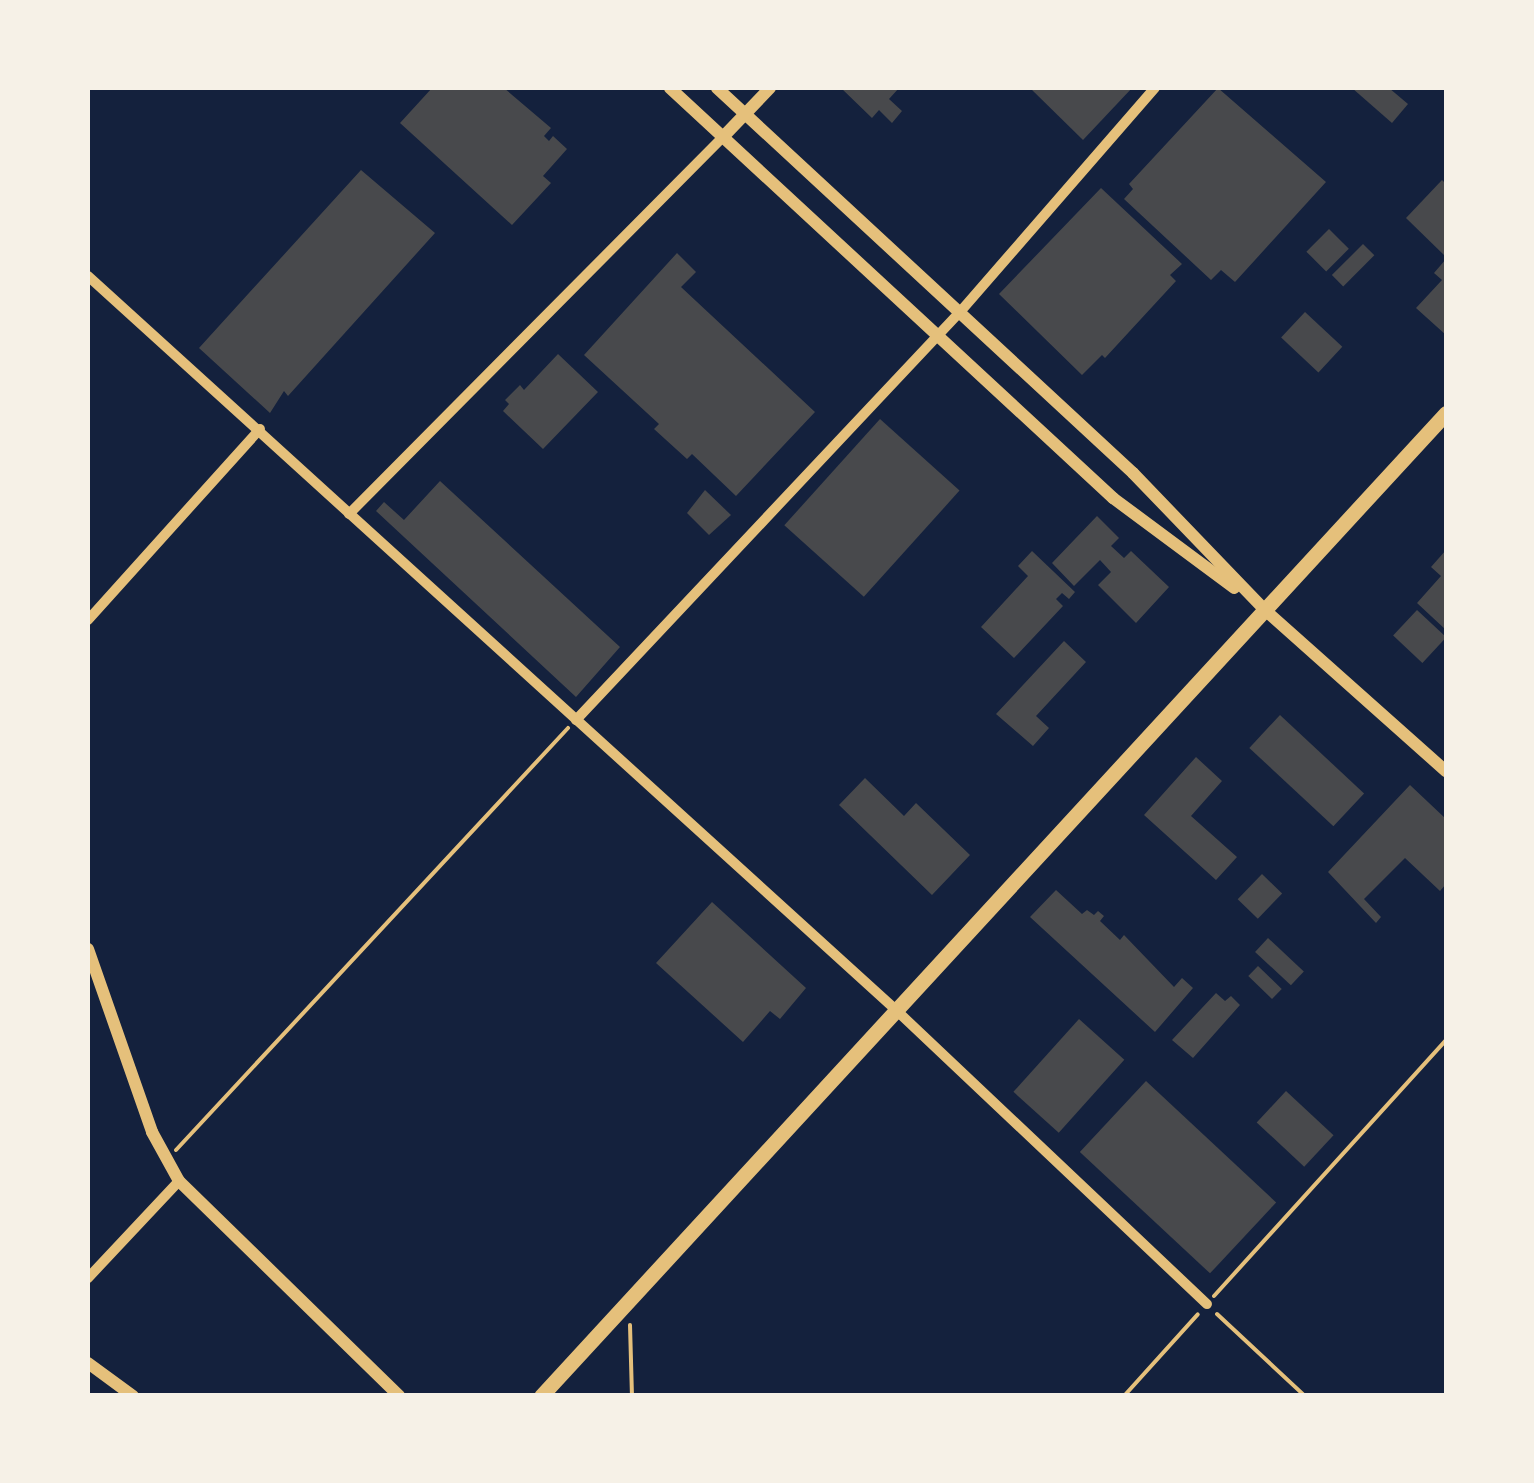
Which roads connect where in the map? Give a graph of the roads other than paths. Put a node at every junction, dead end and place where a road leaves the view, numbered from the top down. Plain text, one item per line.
1 (670, 88) edge
2 (717, 88) edge
3 (770, 88) edge
4 (1155, 88) edge
5 (746, 114) junction
6 (724, 137) junction
7 (88, 276) edge
8 (960, 312) junction
9 (936, 338) junction
10 (1446, 414) edge
11 (260, 428) junction
12 (349, 514) junction
13 (1264, 610) junction
14 (88, 620) edge
15 (576, 720) junction
16 (1446, 771) edge
17 (88, 949) edge
18 (896, 1010) junction
19 (179, 1182) junction
20 (88, 1278) edge
21 (1206, 1304) road end
22 (88, 1363) edge
23 (133, 1396) edge
24 (398, 1396) edge
25 (541, 1396) edge

1 - 6 street
2 - 5 street
3 - 5 street
4 - 8 street
5 - 6 street
5 - 8 street
6 - 9 street
6 - 12 street
7 - 11 street
8 - 9 street
8 - 13 street
9 - 13 street
9 - 15 street
10 - 13 main road
11 - 12 street
11 - 14 street
12 - 15 street
13 - 16 street
13 - 18 main road
15 - 18 street
17 - 19 street
18 - 21 street
18 - 25 main road
19 - 20 street
19 - 24 street
22 - 23 street

